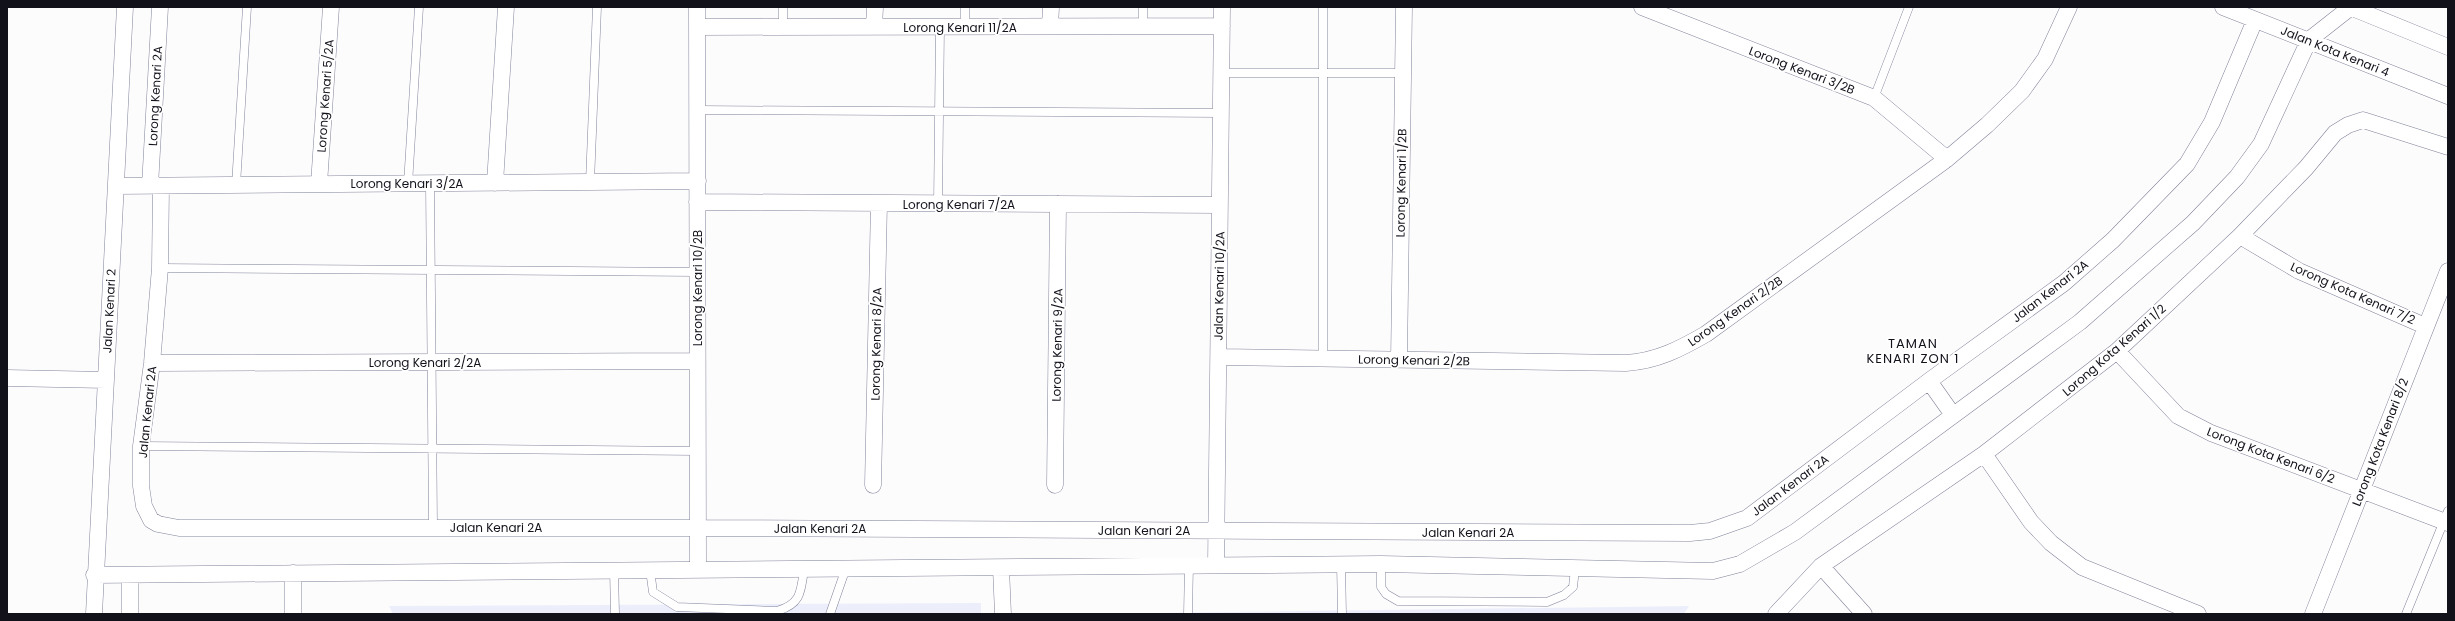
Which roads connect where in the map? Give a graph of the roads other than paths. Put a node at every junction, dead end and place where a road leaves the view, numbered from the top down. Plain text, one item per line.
1 (125, 7) edge
2 (160, 7) edge
3 (247, 7) edge
4 (331, 7) edge
5 (419, 7) edge
6 (506, 7) edge
7 (598, 7) edge
8 (697, 7) edge
9 (783, 7) edge
10 (875, 7) edge
11 (965, 7) edge
12 (1051, 7) edge
13 (1143, 7) edge
14 (1222, 7) edge
15 (1323, 7) edge
16 (1404, 7) edge
17 (1642, 7) edge
18 (2069, 7) edge
19 (2223, 7) edge
20 (2350, 7) edge
21 (1906, 8) edge
22 (2254, 20) junction
23 (965, 26) junction
24 (1050, 26) junction
25 (1144, 26) junction
26 (1222, 26) junction
27 (697, 27) junction
28 (782, 27) junction
29 (874, 27) junction
30 (940, 27) junction
31 (2309, 40) junction
32 (2448, 47) edge
33 (1222, 73) junction
34 (1323, 73) junction
35 (1403, 73) junction
36 (2448, 96) edge
37 (1874, 98) junction
38 (697, 110) junction
39 (939, 110) junction
40 (1221, 113) junction
41 (2448, 147) edge
42 (1947, 159) junction
43 (698, 181) junction
44 (590, 182) junction
45 (430, 183) junction
46 (494, 183) junction
47 (319, 184) junction
48 (408, 184) junction
49 (236, 185) junction
50 (116, 186) junction
51 (155, 186) junction
52 (697, 202) junction
53 (879, 203) junction
54 (938, 204) junction
55 (1058, 204) junction
56 (1220, 205) junction
57 (2240, 236) junction
58 (160, 268) junction
59 (430, 270) junction
60 (2448, 271) edge
61 (698, 272) junction
62 (2425, 326) junction
63 (2117, 351) junction
64 (1219, 357) junction
65 (1323, 358) junction
66 (1399, 360) junction
67 (697, 361) junction
68 (431, 362) junction
69 (152, 364) junction
70 (7, 378) edge
71 (106, 380) junction
72 (1929, 381) junction
73 (1953, 415) junction
74 (141, 446) junction
75 (432, 448) junction
76 (698, 451) junction
77 (1984, 454) junction
78 (873, 485) dead end
79 (1055, 485) dead end
80 (2361, 490) junction
81 (2447, 518) edge
82 (433, 527) junction
83 (698, 528) junction
84 (1217, 530) junction
85 (1341, 564) junction
86 (1381, 564) junction
87 (1189, 565) junction
88 (1216, 565) junction
89 (1821, 566) junction
90 (846, 568) junction
91 (1001, 568) junction
92 (804, 569) junction
93 (1575, 569) junction
94 (614, 570) junction
95 (650, 570) junction
96 (698, 570) junction
97 (293, 573) junction
98 (94, 575) junction
99 (130, 575) junction
100 (94, 614) edge
101 (130, 614) edge
102 (293, 614) edge
103 (615, 614) edge
104 (830, 614) edge
105 (1003, 614) edge
106 (1188, 614) edge
107 (1342, 614) edge
108 (1776, 614) edge
109 (1864, 614) edge
110 (2198, 614) edge
111 (2313, 614) edge
112 (2406, 614) edge

1 - 50 street, Jalan Kenari 2
2 - 51 street, Lorong Kenari 2A
3 - 49 lane
4 - 47 street, Lorong Kenari 5/2A
5 - 48 lane
6 - 46 street
7 - 44 lane
8 - 27 street, Lorong Kenari 10/2B
9 - 28 lane
10 - 29 street
11 - 23 lane
12 - 24 street
13 - 25 lane
14 - 26 street, Jalan Kenari 10/2A
15 - 34 lane
16 - 35 street, Lorong Kenari 1/2B
17 - 37 street, Lorong Kenari 3/2B
18 - 42 street, Lorong Kenari 2/2B
19 - 22 street, Jalan Kota Kenari 4
20 - 31 street
20 - 32 street
21 - 37 lane
22 - 31 street, Jalan Kota Kenari 4
22 - 72 street, Jalan Kenari 2A
23 - 24 street, Lorong Kenari 11/2A
23 - 30 street, Lorong Kenari 11/2A
24 - 25 street, Lorong Kenari 11/2A
25 - 26 street, Lorong Kenari 11/2A
26 - 33 street, Jalan Kenari 10/2A
27 - 28 street, Lorong Kenari 11/2A
27 - 38 street, Lorong Kenari 10/2B
28 - 29 street, Lorong Kenari 11/2A
29 - 30 street, Lorong Kenari 11/2A
30 - 39 lane
31 - 36 street, Jalan Kota Kenari 4
31 - 73 street
33 - 34 lane
33 - 40 street, Jalan Kenari 10/2A
34 - 35 lane
34 - 65 lane
35 - 66 street, Lorong Kenari 1/2B
37 - 42 street, Lorong Kenari 3/2B
38 - 39 lane
38 - 43 street, Lorong Kenari 10/2B
39 - 40 lane
39 - 54 lane
40 - 56 street, Jalan Kenari 10/2A
41 - 57 street, Lorong Kota Kenari 1/2
42 - 66 street, Lorong Kenari 2/2B
43 - 44 street, Lorong Kenari 3/2A
43 - 52 street, Lorong Kenari 10/2B
44 - 46 street, Lorong Kenari 3/2A
45 - 46 street, Lorong Kenari 3/2A
45 - 48 street, Lorong Kenari 3/2A
45 - 59 lane
47 - 48 street, Lorong Kenari 3/2A
47 - 49 street, Lorong Kenari 3/2A
49 - 51 street, Lorong Kenari 3/2A
50 - 51 street, Lorong Kenari 3/2A
50 - 71 street, Jalan Kenari 2
51 - 58 street, Jalan Kenari 2A
52 - 53 street, Lorong Kenari 7/2A
52 - 61 street, Lorong Kenari 10/2B
53 - 54 street, Lorong Kenari 7/2A
53 - 78 street, Lorong Kenari 8/2A
54 - 55 street, Lorong Kenari 7/2A
55 - 56 street, Lorong Kenari 7/2A
55 - 79 street, Lorong Kenari 9/2A
56 - 64 street, Jalan Kenari 10/2A
57 - 62 street, Lorong Kota Kenari 7/2
57 - 63 street, Lorong Kota Kenari 1/2
58 - 59 lane
58 - 69 street, Jalan Kenari 2A
59 - 61 lane
59 - 68 lane
60 - 62 street, Lorong Kota Kenari 8/2
61 - 67 street, Lorong Kenari 10/2B
62 - 80 street, Lorong Kota Kenari 8/2
63 - 77 street, Lorong Kota Kenari 1/2
63 - 80 street, Lorong Kota Kenari 6/2
64 - 65 street, Lorong Kenari 2/2B
64 - 84 street, Jalan Kenari 10/2A
65 - 66 street, Lorong Kenari 2/2B
67 - 68 street, Lorong Kenari 2/2A
67 - 76 street, Lorong Kenari 10/2B
68 - 69 street, Lorong Kenari 2/2A
68 - 75 lane
69 - 74 street, Jalan Kenari 2A
70 - 71 street
71 - 98 street, Jalan Kenari 2
72 - 73 street
72 - 84 street, Jalan Kenari 2A
73 - 93 street
74 - 75 lane
74 - 82 street, Jalan Kenari 2A
75 - 76 lane
75 - 82 lane
76 - 83 street, Lorong Kenari 10/2B
77 - 89 street, Lorong Kota Kenari 1/2
77 - 110 street
80 - 81 street, Lorong Kota Kenari 6/2
80 - 111 street, Lorong Kota Kenari 8/2
81 - 112 lane
82 - 83 street, Jalan Kenari 2A
83 - 84 street, Jalan Kenari 2A
83 - 96 street, Lorong Kenari 10/2B
84 - 88 street, Jalan Kenari 10/2A
85 - 86 street
85 - 88 street
85 - 107 lane
86 - 93 street
86 - 93 lane
87 - 88 street
87 - 91 street
87 - 106 lane
89 - 108 street, Lorong Kota Kenari 1/2
89 - 109 street
90 - 91 street
90 - 92 street
90 - 104 lane
91 - 105 street
92 - 95 lane
92 - 96 street
94 - 95 street
94 - 97 street
94 - 103 lane
95 - 96 street
97 - 99 street
97 - 102 street
98 - 99 street
98 - 100 street, Jalan Kenari 2
99 - 101 street

